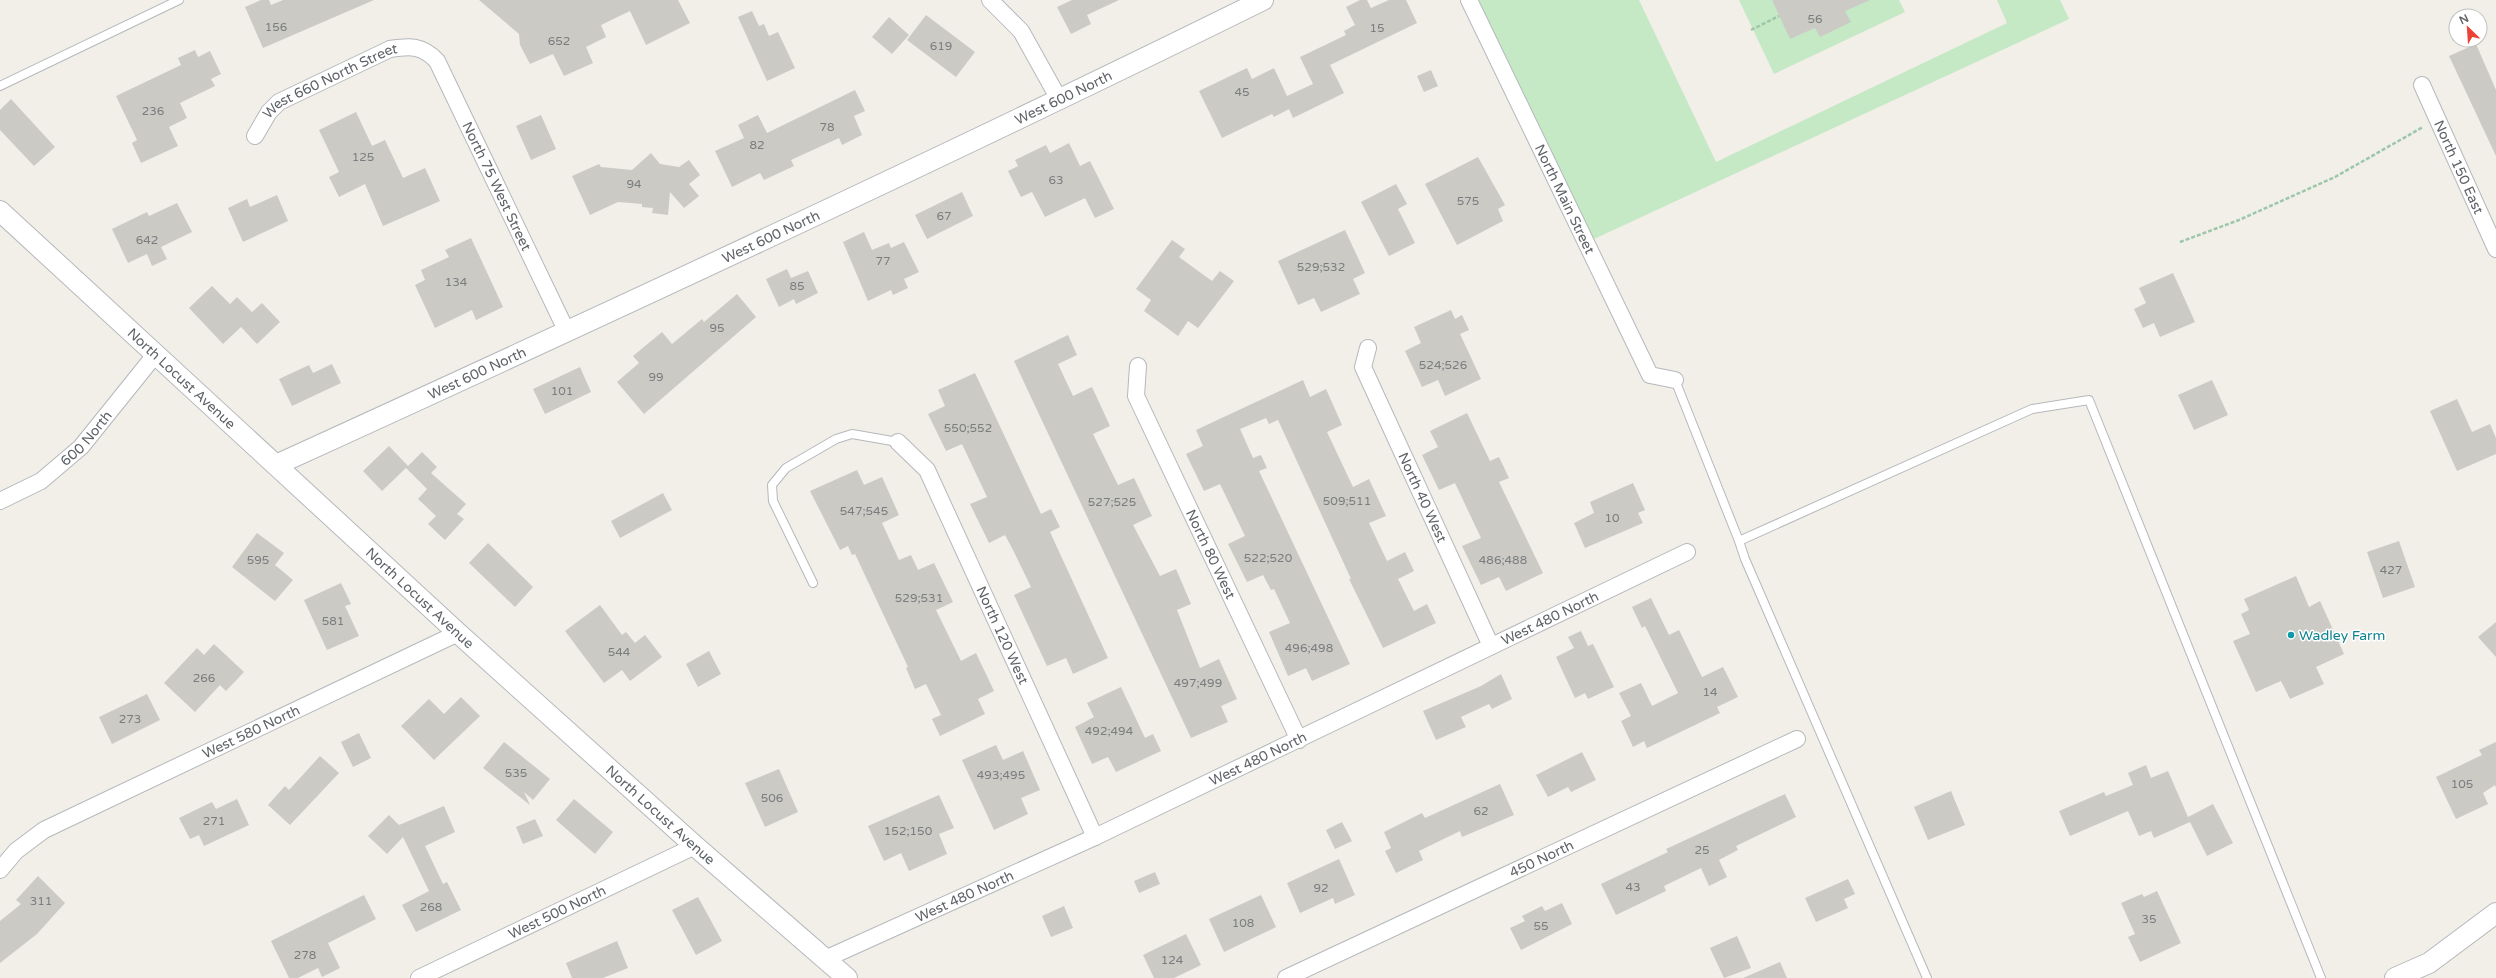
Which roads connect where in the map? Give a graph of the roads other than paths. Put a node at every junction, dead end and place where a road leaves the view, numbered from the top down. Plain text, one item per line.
1 (179, 0) edge
2 (990, 0) edge
3 (1263, 0) edge
4 (1469, 0) edge
5 (418, 48) joint
6 (2422, 85) dead end
7 (0, 86) edge
8 (1060, 101) junction
9 (255, 136) dead end
10 (0, 211) edge
11 (2496, 249) edge
12 (567, 332) junction
13 (1368, 348) dead end
14 (155, 355) junction
15 (1138, 366) dead end
16 (1675, 380) joint
17 (898, 442) joint
18 (276, 465) junction
19 (0, 501) edge
20 (1739, 541) junction
21 (1687, 552) dead end
22 (813, 583) dead end
23 (458, 633) junction
24 (1491, 646) junction
25 (1797, 739) dead end
26 (1298, 740) junction
27 (1095, 837) junction
28 (695, 846) junction
29 (0, 870) edge
30 (2496, 913) edge
31 (825, 959) junction
32 (419, 978) edge
33 (847, 978) edge
34 (1286, 978) edge
35 (1927, 978) edge
36 (2321, 978) edge
37 (2395, 978) edge

1 - 7 lane
2 - 8 street
3 - 8 street, West 600 North
4 - 16 street, North Main Street
5 - 9 street, West 660 North Street
5 - 12 street, North 75 West Street
6 - 11 street, North 150 East
8 - 12 street, West 600 North
10 - 14 street, North Locust Avenue
12 - 18 street, West 600 North
13 - 24 street, North 40 West
14 - 18 street, North Locust Avenue
14 - 19 street, 600 North
15 - 26 street, North 80 West
16 - 20 lane
17 - 22 lane
17 - 27 street, North 120 West
18 - 23 street, North Locust Avenue
20 - 35 lane
20 - 36 lane
21 - 24 street, West 480 North
23 - 28 street, North Locust Avenue
23 - 29 street, West 580 North
24 - 26 street, West 480 North
25 - 34 street, 450 North
26 - 27 street, West 480 North
27 - 31 street, West 480 North
28 - 31 street, North Locust Avenue
28 - 32 street, West 500 North
30 - 37 street
31 - 33 street, North Locust Avenue

